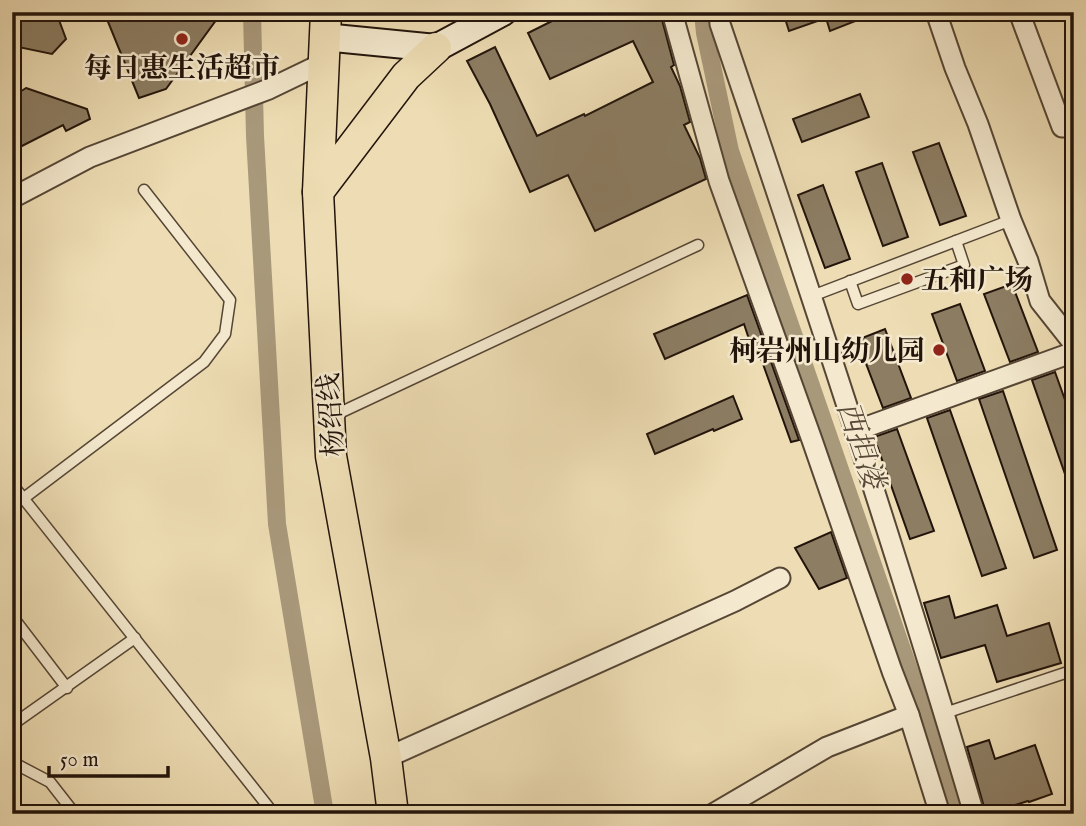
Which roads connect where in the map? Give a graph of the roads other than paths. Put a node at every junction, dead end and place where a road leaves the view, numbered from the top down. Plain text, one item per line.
1 (503, 12) edge
2 (672, 12) edge
3 (719, 12) edge
4 (936, 12) edge
5 (1018, 12) edge
6 (324, 37) edge
7 (436, 48) junction
8 (1074, 123) edge
9 (144, 190) dead end
10 (317, 192) junction
11 (12, 198) edge
12 (1011, 220) junction
13 (956, 241) junction
14 (698, 245) dead end
15 (850, 281) junction
16 (812, 296) junction
17 (1074, 344) edge
18 (1074, 352) edge
19 (329, 417) junction
20 (855, 431) junction
21 (12, 484) edge
22 (24, 498) junction
23 (780, 578) dead end
24 (12, 616) edge
25 (135, 638) junction
26 (1074, 670) edge
27 (67, 688) junction
28 (945, 713) junction
29 (909, 715) junction
30 (12, 725) edge
31 (386, 758) junction
32 (12, 762) edge
33 (75, 814) edge
34 (274, 814) edge
35 (393, 814) edge
36 (713, 814) edge
37 (940, 814) edge
38 (974, 814) edge

1 - 7 street
2 - 29 street
3 - 16 street
4 - 12 street
5 - 8 street
6 - 7 street
6 - 10 main road, 杨绍线
6 - 11 street
7 - 10 main road
9 - 22 lane
10 - 19 main road, 杨绍线
12 - 13 lane
12 - 17 street
13 - 15 lane
13 - 15 lane
14 - 19 lane
15 - 16 lane
16 - 20 street
18 - 20 street
19 - 31 main road, 杨绍线
20 - 28 street
21 - 22 lane
22 - 25 lane
23 - 31 street
24 - 27 lane
25 - 27 lane
25 - 34 lane
26 - 28 lane
27 - 30 lane
28 - 38 street
29 - 36 street
29 - 37 street
31 - 35 main road, 杨绍线
32 - 33 lane

